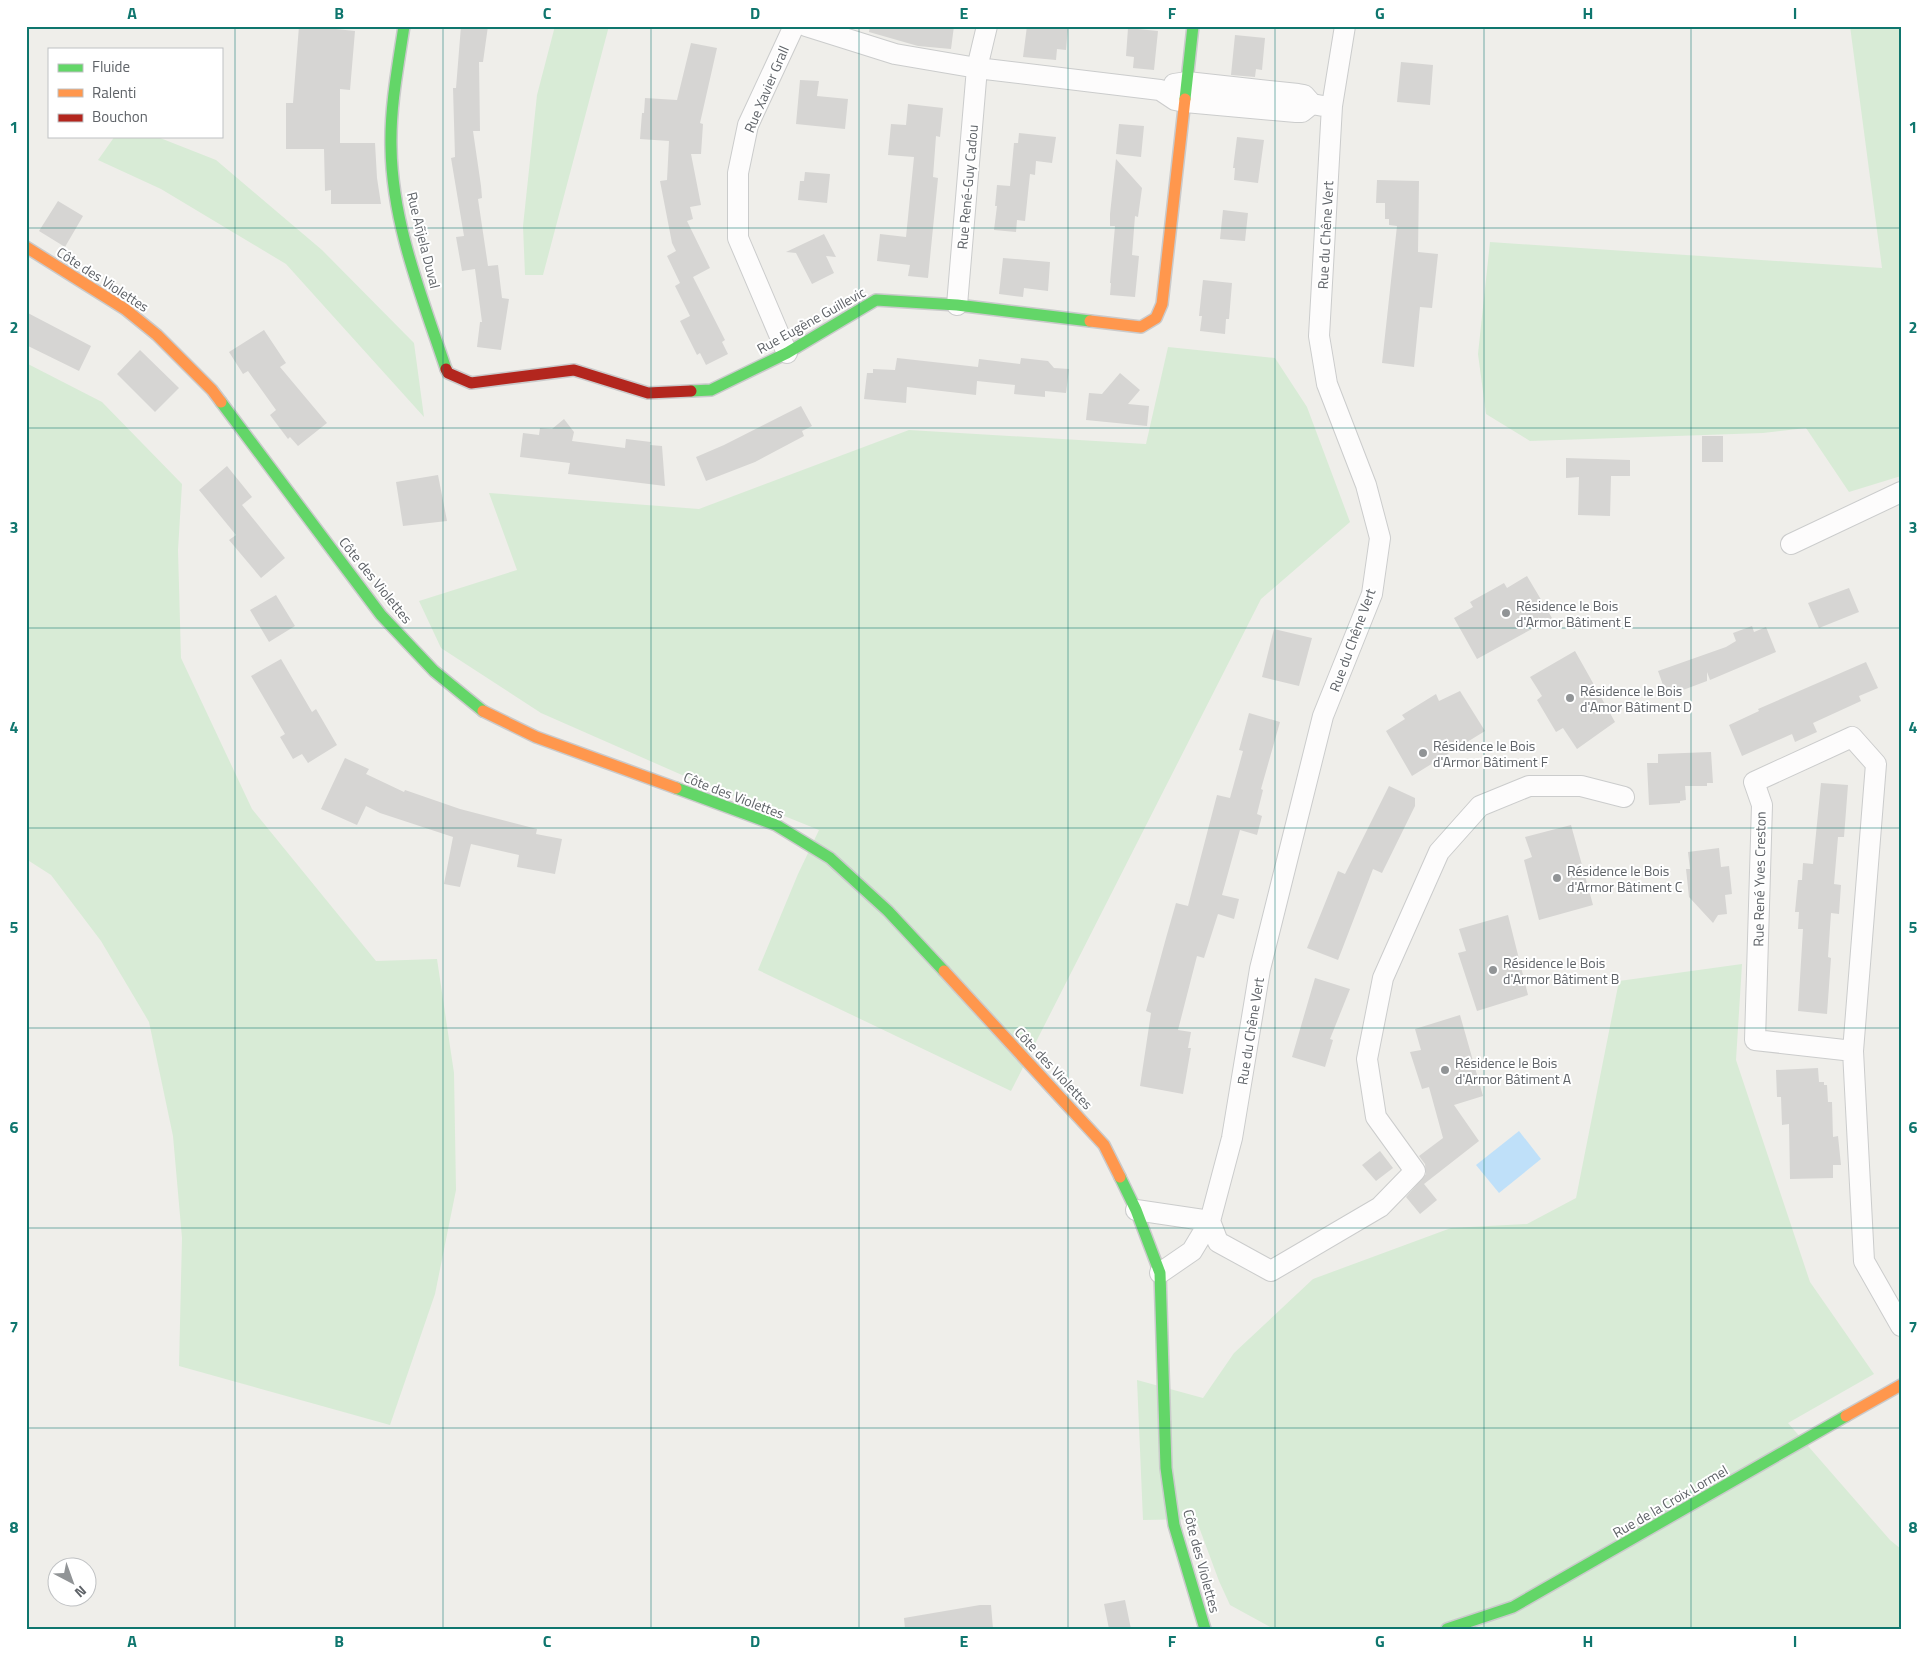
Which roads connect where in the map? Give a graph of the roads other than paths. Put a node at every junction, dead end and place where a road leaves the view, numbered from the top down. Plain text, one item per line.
1 (404, 26) edge
2 (794, 26) edge
3 (806, 26) edge
4 (987, 26) edge
5 (1193, 26) edge
6 (1345, 26) edge
7 (978, 68) junction
8 (1187, 82) junction
9 (1160, 90) junction
10 (1185, 102) junction
11 (1312, 104) junction
12 (1332, 106) junction
13 (26, 247) edge
14 (957, 305) junction
15 (787, 353) junction
16 (471, 382) joint
17 (1901, 492) edge
18 (1791, 544) dead end
19 (1624, 797) dead end
20 (1853, 1051) junction
21 (1136, 1210) junction
22 (1210, 1221) junction
23 (1160, 1273) junction
24 (1901, 1326) edge
25 (1901, 1385) edge
26 (1205, 1629) edge
27 (1447, 1629) edge

1 - 16 street, Rue Añjela Duval
2 - 15 street, Rue Xavier Grall
3 - 7 street
4 - 7 street, Rue René-Guy Cadou
5 - 8 street
6 - 12 street, Rue du Chêne Vert
7 - 9 street
7 - 14 street, Rue René-Guy Cadou
8 - 9 street
8 - 10 street
8 - 11 street
9 - 10 street
10 - 11 street
10 - 14 street, Rue Eugène Guillevic
11 - 12 street
12 - 22 street, Rue du Chêne Vert
13 - 21 street, Côte des Violettes
14 - 15 street, Rue Eugène Guillevic
15 - 16 street, Rue Eugène Guillevic
17 - 18 street
19 - 22 street
20 - 20 street, Rue René Yves Creston
20 - 24 street, Rue René Yves Creston
21 - 22 street
21 - 23 street, Côte des Violettes
22 - 23 street, Rue du Chêne Vert
23 - 26 street, Côte des Violettes
25 - 27 street, Rue de la Croix Lormel

